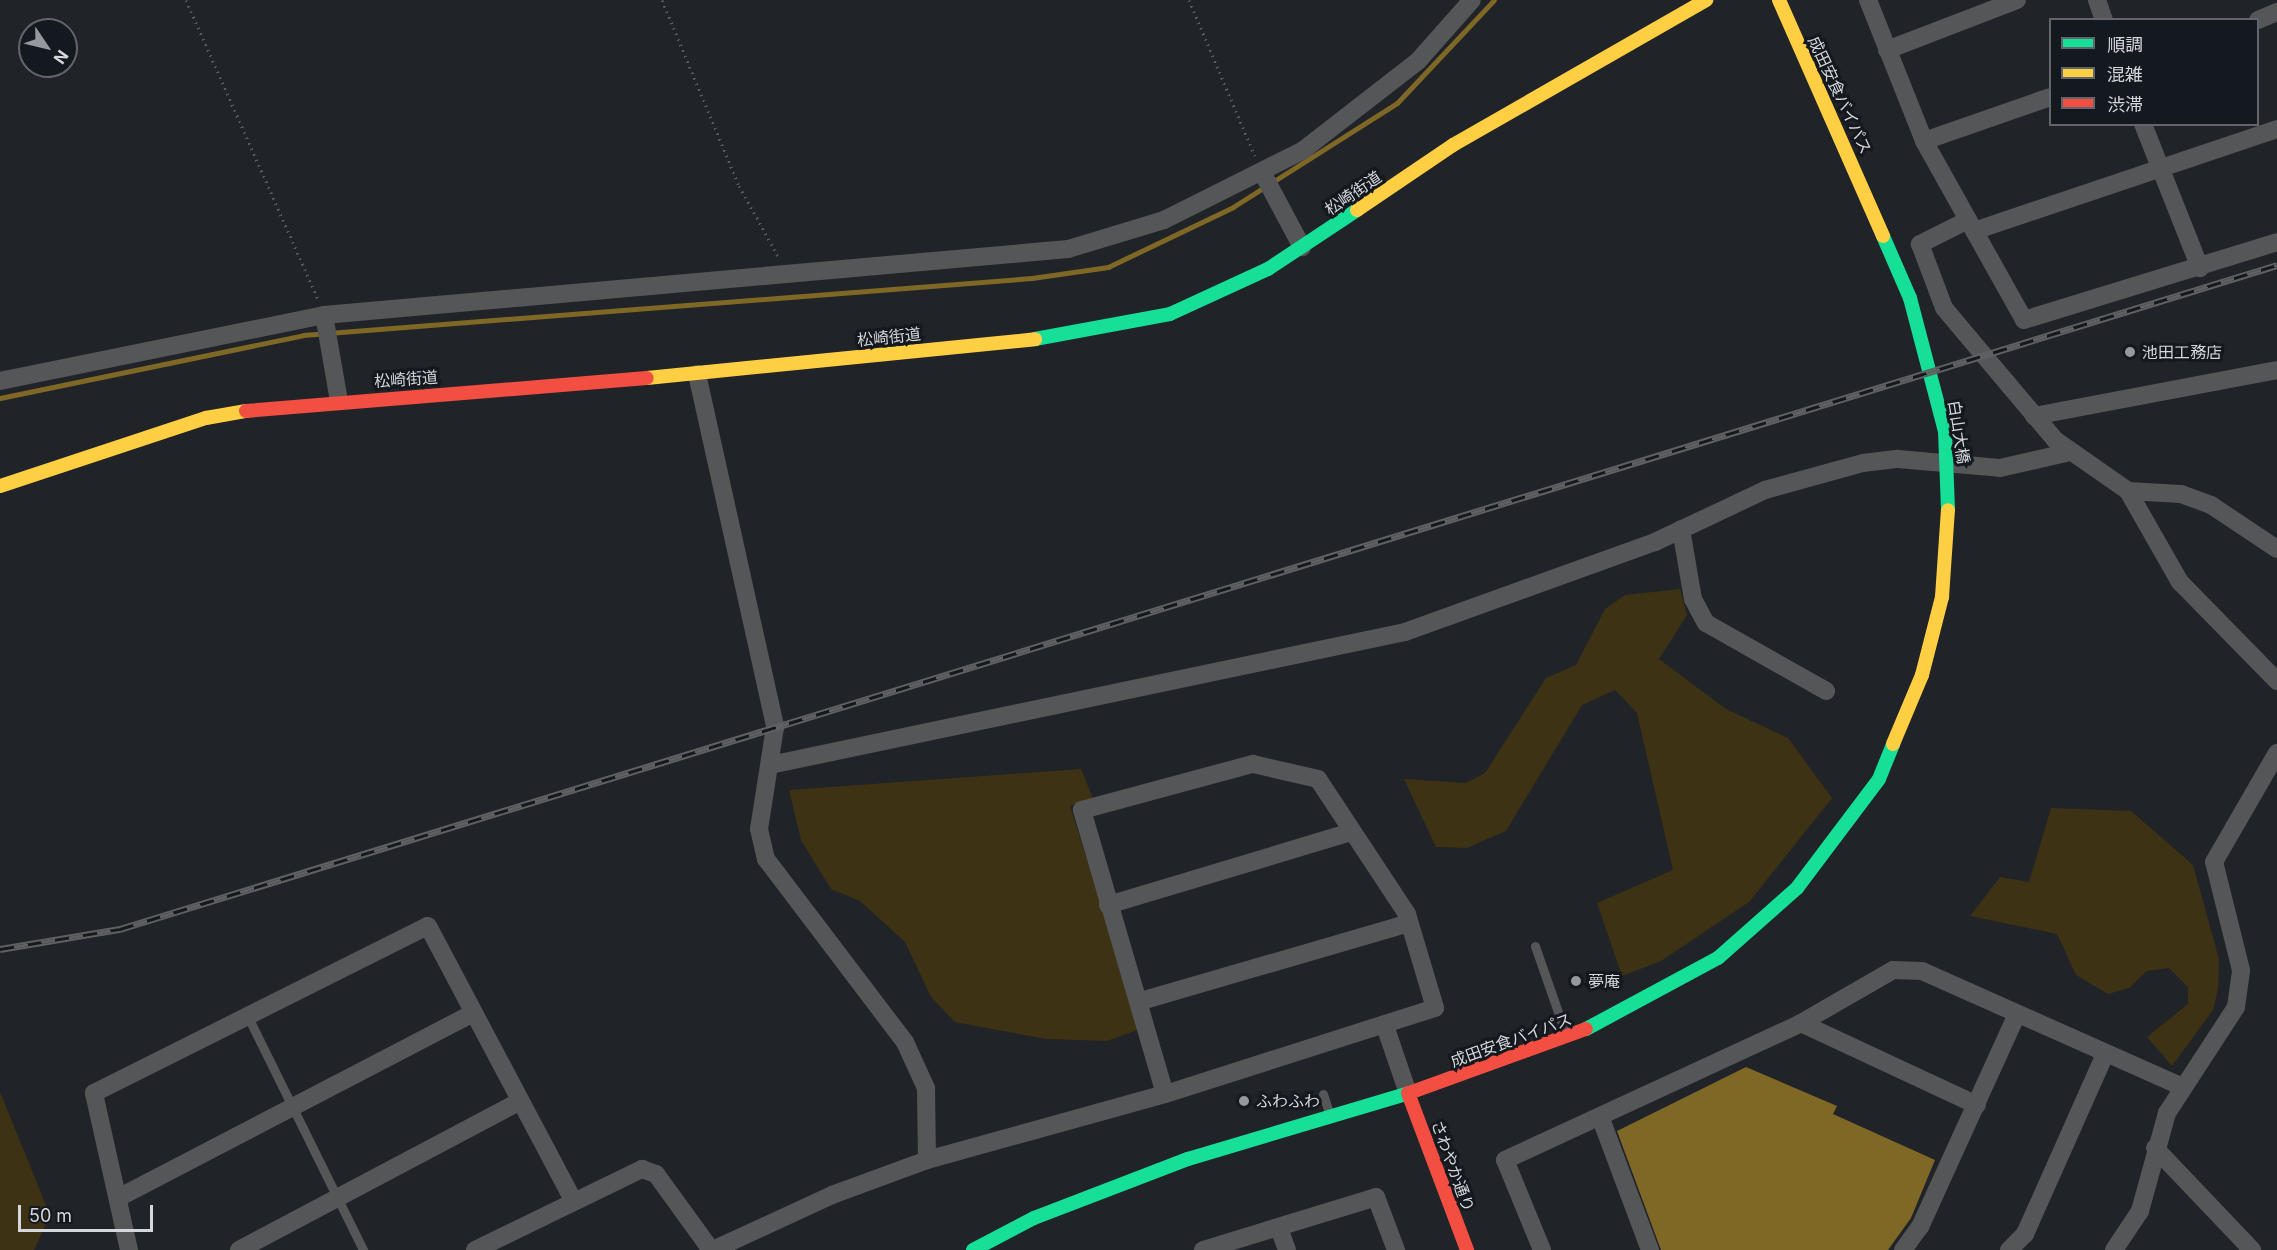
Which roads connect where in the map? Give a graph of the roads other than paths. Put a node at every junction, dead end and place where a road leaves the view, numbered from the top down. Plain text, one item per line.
1 (1472, 0) edge
2 (1706, 0) edge
3 (1779, 0) edge
4 (1868, 0) edge
5 (2017, 0) edge
6 (2097, 0) edge
7 (2277, 12) edge
8 (2103, 18) edge
9 (2259, 20) edge
10 (1887, 50) junction
11 (2049, 98) edge
12 (2145, 126) edge
13 (2277, 129) edge
14 (1924, 141) junction
15 (2161, 169) junction
16 (1264, 176) junction
17 (1871, 203) joint
18 (1971, 226) junction
19 (2277, 242) edge
20 (1302, 247) junction
21 (2200, 267) junction
22 (325, 318) junction
23 (2277, 370) edge
24 (697, 374) junction
25 (0, 381) edge
26 (339, 400) junction
27 (2034, 416) junction
28 (2070, 452) junction
29 (0, 486) edge
30 (2128, 491) junction
31 (1681, 530) junction
32 (2277, 549) edge
33 (1922, 675) joint
34 (2277, 681) edge
35 (1826, 691) dead end
36 (2277, 753) edge
37 (770, 765) junction
38 (1352, 832) junction
39 (1108, 905) junction
40 (1409, 922) junction
41 (1535, 946) dead end
42 (1141, 1002) junction
43 (474, 1013) junction
44 (2016, 1016) junction
45 (249, 1019) junction
46 (1801, 1023) junction
47 (1385, 1026) junction
48 (1567, 1038) junction
49 (2105, 1054) junction
50 (2183, 1087) junction
51 (1408, 1093) junction
52 (1165, 1094) junction
53 (1323, 1094) dead end
54 (519, 1102) junction
55 (1977, 1105) junction
56 (290, 1109) junction
57 (1330, 1117) junction
58 (1601, 1119) junction
59 (2155, 1148) junction
60 (927, 1160) junction
61 (118, 1198) junction
62 (337, 1199) junction
63 (573, 1200) junction
64 (1279, 1228) junction
65 (129, 1250) edge
66 (239, 1250) edge
67 (363, 1250) edge
68 (475, 1250) edge
69 (712, 1250) edge
70 (974, 1250) edge
71 (1203, 1250) edge
72 (1287, 1250) edge
73 (1396, 1250) edge
74 (1467, 1250) edge
75 (1542, 1250) edge
76 (1650, 1250) edge
77 (1903, 1250) edge
78 (2009, 1250) edge
79 (2114, 1250) edge
80 (2252, 1250) edge

1 - 16 street
2 - 20 main road, 松崎街道
3 - 17 main road, 成田安食バイパス
4 - 10 street
5 - 10 street
6 - 8 street
7 - 9 street
10 - 14 street
11 - 14 street
12 - 15 street
13 - 15 street
14 - 18 street
15 - 18 street
15 - 21 street
16 - 20 street
16 - 22 street
17 - 33 main road, 白山大橋
18 - 21 street
18 - 27 street
19 - 21 street
20 - 24 main road, 松崎街道
22 - 25 street
22 - 26 street
23 - 27 street
24 - 26 main road, 松崎街道
24 - 37 street
26 - 29 main road, 松崎街道
27 - 28 street
28 - 30 street
28 - 31 street
30 - 32 street
30 - 34 street
31 - 35 street
31 - 37 street
33 - 48 main road, 成田安食バイパス
36 - 50 street
37 - 60 street
38 - 39 street
38 - 39 street
38 - 40 street
39 - 42 street
40 - 42 street
40 - 47 street
41 - 48 lane
42 - 52 street
43 - 45 street
43 - 54 street
43 - 56 street
44 - 46 street
44 - 49 street
44 - 55 street
45 - 56 lane
45 - 61 street
46 - 55 street
46 - 58 street
47 - 51 street
47 - 52 street
48 - 51 main road, 成田安食バイパス
49 - 50 street
49 - 78 street
50 - 59 street
51 - 57 main road, 成田安食バイパス
51 - 74 main road, さわやか通り
52 - 60 street
53 - 57 lane
54 - 62 street
54 - 63 street
55 - 77 street
56 - 61 street
56 - 62 lane
57 - 70 main road, 成田安食バイパス
58 - 75 street
58 - 76 street
59 - 79 street
59 - 80 street
60 - 69 street
61 - 65 street
62 - 66 street
62 - 67 lane
63 - 68 street
63 - 69 street
64 - 71 street
64 - 72 street
64 - 73 street

